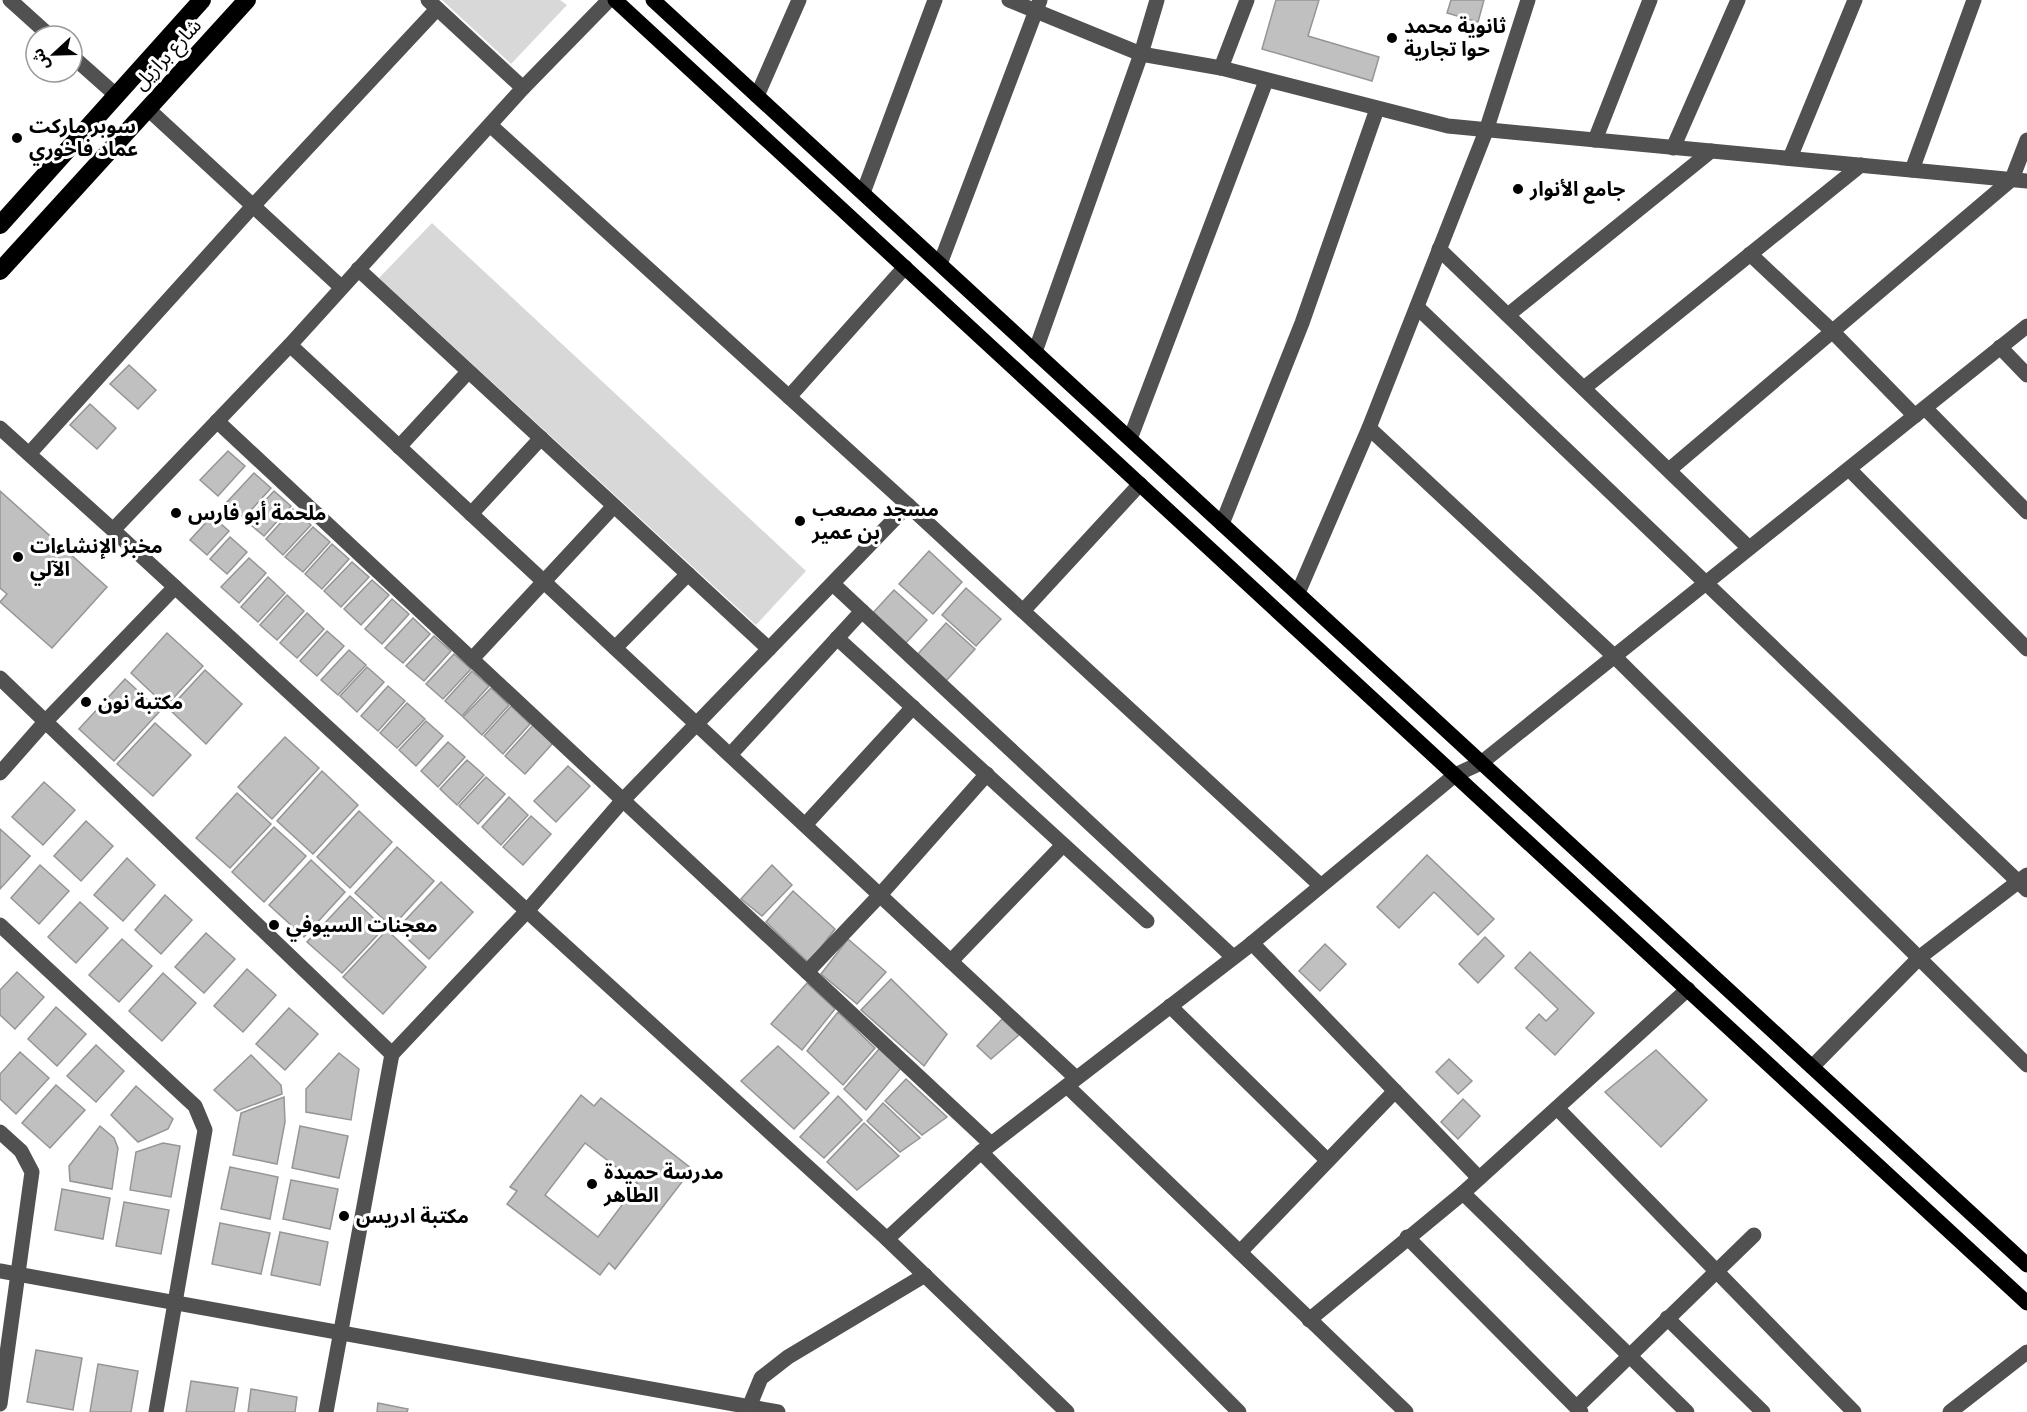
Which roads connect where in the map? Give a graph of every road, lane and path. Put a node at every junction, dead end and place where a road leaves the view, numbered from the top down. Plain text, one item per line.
1 (8, 0) edge
2 (202, 0) edge
3 (247, 0) edge
4 (609, 0) edge
5 (615, 0) edge
6 (653, 0) edge
7 (799, 0) edge
8 (935, 0) edge
9 (1010, 0) edge
10 (1157, 0) edge
11 (1247, 0) edge
12 (1528, 0) edge
13 (1650, 0) edge
14 (1738, 0) edge
15 (1855, 0) edge
16 (1974, 0) edge
17 (432, 4) edge
18 (1038, 6) edge
19 (0, 8) edge
20 (36, 24) edge
21 (1141, 54) junction
22 (84, 67) edge
23 (1221, 68) junction
24 (1266, 81) junction
25 (523, 88) junction
26 (117, 96) junction
27 (757, 96) junction
28 (148, 109) junction
29 (1377, 109) junction
30 (490, 125) junction
31 (1486, 130) junction
32 (2027, 140) edge
33 (1595, 141) junction
34 (1673, 148) junction
35 (1711, 151) junction
36 (1790, 158) junction
37 (1861, 165) junction
38 (1912, 170) junction
39 (2019, 180) edge
40 (863, 193) junction
41 (253, 206) junction
42 (0, 225) edge
43 (1439, 249) junction
44 (1750, 254) junction
45 (940, 264) junction
46 (905, 267) junction
47 (358, 269) junction
48 (0, 271) edge
49 (341, 287) junction
50 (1416, 307) junction
51 (1508, 315) junction
52 (2027, 326) edge
53 (1832, 331) junction
54 (290, 345) junction
55 (2000, 347) junction
56 (1035, 352) junction
57 (468, 372) junction
58 (2027, 375) edge
59 (1584, 388) junction
60 (789, 397) junction
61 (1920, 412) junction
62 (217, 421) junction
63 (0, 428) edge
64 (1369, 428) junction
65 (541, 438) junction
66 (1130, 439) junction
67 (399, 447) junction
68 (29, 454) junction
69 (1849, 469) junction
70 (1669, 470) junction
71 (1140, 484) junction
72 (908, 505) junction
73 (614, 506) junction
74 (2027, 512) edge
75 (471, 514) junction
76 (1222, 524) junction
77 (113, 530) junction
78 (1749, 549) junction
79 (688, 574) junction
80 (543, 581) junction
81 (833, 584) junction
82 (1706, 584) junction
83 (175, 587) junction
84 (1298, 593) junction
85 (862, 611) junction
86 (1023, 611) junction
87 (837, 638) junction
88 (615, 648) junction
89 (2027, 649) edge
90 (769, 650) junction
91 (1614, 657) junction
92 (472, 659) junction
93 (0, 678) edge
94 (913, 707) junction
95 (45, 722) junction
96 (698, 725) junction
97 (730, 755) junction
98 (1481, 763) junction
99 (0, 773) edge
100 (987, 774) junction
101 (1455, 775) junction
102 (623, 800) junction
103 (805, 825) junction
104 (1063, 845) junction
105 (2024, 882) edge
106 (1320, 885) junction
107 (880, 895) junction
108 (527, 911) junction
109 (1147, 921) dead end
110 (0, 925) edge
111 (1252, 943) junction
112 (1233, 957) junction
113 (1920, 957) junction
114 (951, 961) junction
115 (807, 972) junction
116 (1688, 989) junction
117 (1170, 1006) junction
118 (392, 1054) junction
119 (2027, 1065) edge
120 (1812, 1067) junction
121 (1072, 1082) junction
122 (1395, 1091) junction
123 (1557, 1108) junction
124 (0, 1132) edge
125 (986, 1148) junction
126 (1327, 1160) junction
127 (1479, 1178) junction
128 (1462, 1193) junction
129 (1754, 1235) dead end
130 (1407, 1237) junction
131 (887, 1239) junction
132 (1239, 1252) junction
133 (2027, 1265) edge
134 (0, 1271) edge
135 (1715, 1271) junction
136 (17, 1274) junction
137 (925, 1275) junction
138 (175, 1303) junction
139 (2027, 1303) edge
140 (1667, 1318) junction
141 (1310, 1320) junction
142 (340, 1332) junction
143 (2027, 1352) edge
144 (1629, 1355) junction
145 (0, 1404) edge
146 (748, 1409) edge
147 (1579, 1410) edge
148 (156, 1412) edge
149 (326, 1412) edge
150 (778, 1412) edge
151 (1067, 1412) edge
152 (1239, 1412) edge
153 (1406, 1412) edge
154 (1687, 1412) edge
155 (1762, 1412) edge
156 (1854, 1412) edge
157 (1950, 1412) edge

1 - 19 street
1 - 20 street
2 - 26 highway, شارع برازيل
3 - 28 highway, شارع برازيل
4 - 25 street
5 - 46 main road
6 - 27 main road
7 - 27 street
8 - 40 street
9 - 18 street
10 - 21 street
11 - 23 street
12 - 31 street
13 - 33 street
14 - 34 street
15 - 36 street
16 - 38 street
17 - 25 street
17 - 41 street
18 - 21 street
18 - 45 street
21 - 23 street
21 - 56 street
22 - 26 street
23 - 24 street
24 - 29 street
24 - 66 street
25 - 30 street
26 - 42 highway, شارع برازيل
27 - 40 main road
28 - 41 street
28 - 48 highway, شارع برازيل
29 - 31 street
29 - 76 street
30 - 47 street
30 - 60 street
31 - 33 street
31 - 43 street
32 - 39 street
33 - 34 street
34 - 35 street
35 - 36 street
35 - 51 street
36 - 37 street
37 - 38 street
37 - 44 street
38 - 39 street
39 - 53 street
40 - 45 main road
41 - 49 street
41 - 68 street
43 - 50 street
43 - 51 street
44 - 53 street
44 - 59 street
45 - 56 main road
46 - 60 street
46 - 71 main road
47 - 49 street
47 - 57 street
49 - 54 street
50 - 64 street
50 - 82 street
51 - 59 street
52 - 55 street
53 - 61 street
53 - 70 street
54 - 62 street
54 - 67 street
55 - 58 street
55 - 61 street
56 - 66 main road
57 - 65 street
57 - 67 street
59 - 70 street
60 - 72 street
61 - 69 street
61 - 74 street
62 - 77 street
62 - 92 street
63 - 68 street
64 - 84 street
64 - 91 street
65 - 73 street
65 - 75 street
66 - 76 main road
67 - 75 street
68 - 77 street
69 - 78 street
69 - 89 street
70 - 78 street
71 - 86 street
71 - 101 main road
72 - 81 street
72 - 86 street
73 - 79 street
73 - 80 street
75 - 80 street
76 - 84 main road
77 - 83 street
78 - 82 street
79 - 88 street
79 - 90 street
80 - 88 street
80 - 92 street
81 - 85 street
81 - 90 street
82 - 91 street
82 - 105 street
83 - 95 street
83 - 108 street
84 - 98 main road
85 - 87 street
85 - 112 street
86 - 106 street
87 - 94 street
87 - 97 street
88 - 96 street
90 - 96 street
91 - 98 street
91 - 113 street
92 - 102 street
93 - 95 street
94 - 100 street
94 - 103 street
95 - 99 street
95 - 118 street
96 - 97 street
96 - 102 street
97 - 103 street
98 - 101 street
98 - 120 main road
100 - 104 street
100 - 107 street
101 - 106 street
101 - 116 main road
102 - 108 street
102 - 115 street
103 - 107 street
104 - 109 street
104 - 114 street
105 - 113 street
106 - 111 street
107 - 114 street
107 - 115 street
108 - 118 street
108 - 131 street
110 - 138 street
111 - 112 street
111 - 122 street
112 - 117 street
113 - 119 street
113 - 120 street
114 - 121 street
115 - 125 street
116 - 123 street
116 - 139 main road
117 - 121 street
117 - 126 street
118 - 142 street
120 - 133 main road
121 - 125 street
121 - 132 street
122 - 126 street
122 - 127 street
123 - 127 street
123 - 135 street
124 - 136 street
125 - 131 street
125 - 152 street
126 - 132 street
127 - 128 street
128 - 130 street
128 - 144 street
129 - 135 street
130 - 141 street
130 - 147 street
131 - 137 street
132 - 141 street
134 - 136 street
135 - 140 street
135 - 156 street
136 - 138 street
136 - 145 street
137 - 146 street
137 - 151 street
138 - 142 street
138 - 148 street
140 - 144 street
140 - 155 street
141 - 153 street
142 - 146 street
142 - 149 street
143 - 157 street
144 - 147 street
144 - 154 street
146 - 150 street

